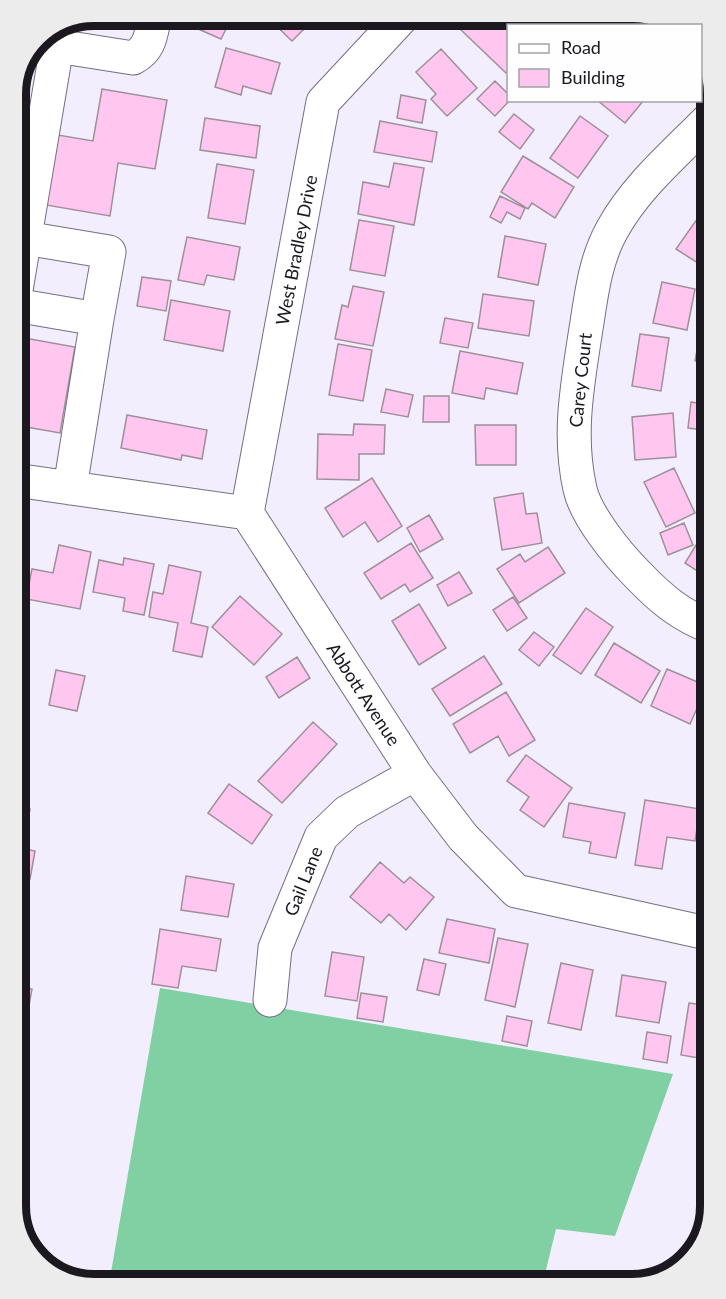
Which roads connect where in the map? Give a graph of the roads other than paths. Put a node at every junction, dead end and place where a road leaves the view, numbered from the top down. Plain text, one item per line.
1 (153, 26) edge
2 (394, 26) edge
3 (59, 37) edge
4 (700, 128) edge
5 (26, 232) edge
6 (26, 238) edge
7 (26, 307) edge
8 (97, 319) junction
9 (26, 482) edge
10 (70, 488) junction
11 (247, 513) junction
12 (700, 623) edge
13 (415, 774) junction
14 (700, 932) edge
15 (270, 1000) dead end

1 - 3 street
2 - 11 street, West Bradley Drive
3 - 5 street
4 - 12 street, Carey Court
6 - 8 street
7 - 8 street
8 - 10 street
9 - 10 street
10 - 11 street
11 - 13 street, Abbott Avenue
13 - 14 street, Abbott Avenue
13 - 15 street, Gail Lane

